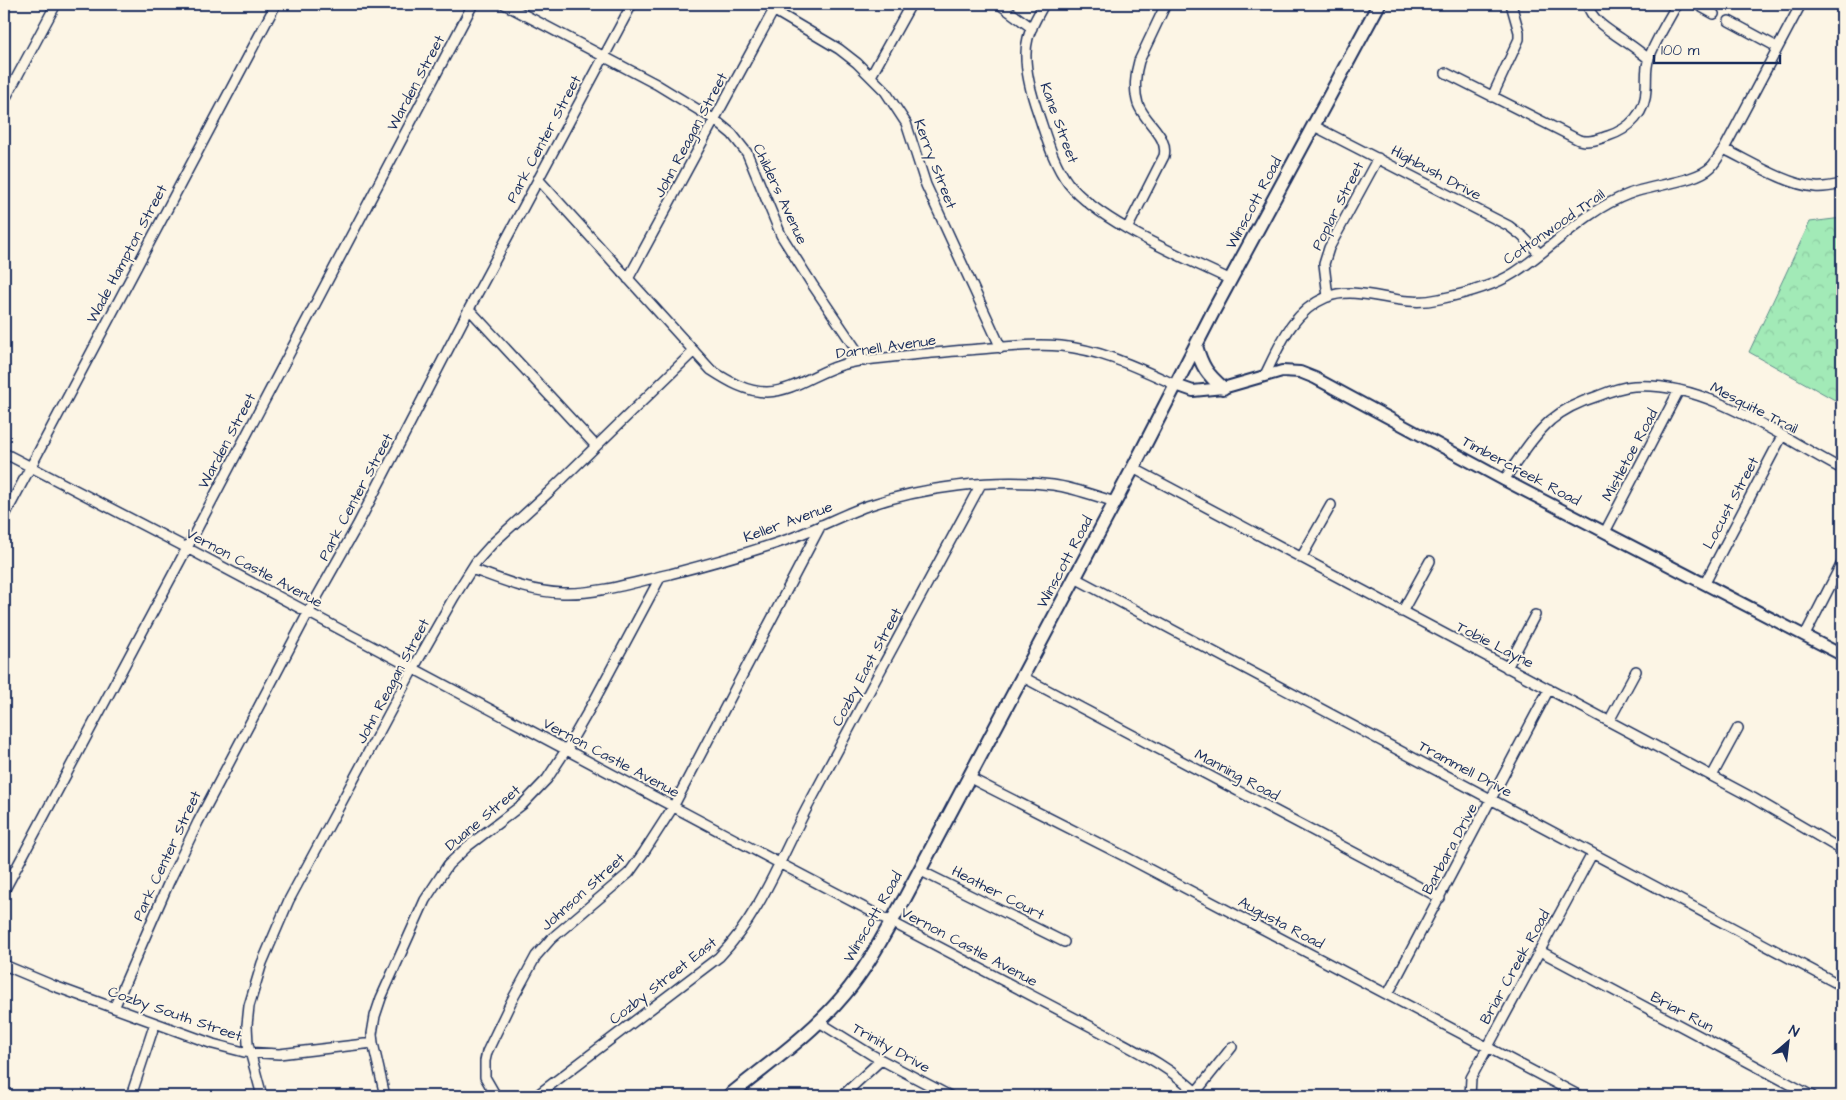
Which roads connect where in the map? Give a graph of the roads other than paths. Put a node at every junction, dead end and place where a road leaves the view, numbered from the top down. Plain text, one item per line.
1 (56, 4) edge
2 (276, 4) edge
3 (473, 4) edge
4 (504, 4) edge
5 (632, 4) edge
6 (911, 4) edge
7 (999, 4) edge
8 (1044, 4) edge
9 (1166, 4) edge
10 (1379, 4) edge
11 (1511, 4) edge
12 (1587, 4) edge
13 (1677, 4) edge
14 (1696, 4) edge
15 (1801, 4) edge
16 (775, 7) edge
17 (1714, 14) dead end
18 (1729, 21) dead end
19 (1032, 28) junction
20 (1777, 47) junction
21 (602, 57) junction
22 (1649, 59) junction
23 (1446, 73) dead end
24 (872, 76) junction
25 (1492, 97) junction
26 (4, 101) edge
27 (715, 120) junction
28 (1314, 126) junction
29 (1724, 149) junction
30 (1378, 158) junction
31 (538, 179) junction
32 (1842, 184) edge
33 (1128, 227) junction
34 (1540, 254) junction
35 (628, 280) junction
36 (1231, 280) junction
37 (1328, 297) junction
38 (469, 310) junction
39 (1196, 346) junction
40 (1000, 348) junction
41 (694, 351) junction
42 (864, 361) junction
43 (1265, 375) junction
44 (1176, 385) junction
45 (1223, 388) junction
46 (1679, 390) junction
47 (1782, 436) junction
48 (596, 446) junction
49 (4, 453) edge
50 (30, 467) junction
51 (1133, 468) junction
52 (1842, 469) edge
53 (1504, 480) junction
54 (981, 484) junction
55 (1115, 502) junction
56 (1331, 505) dead end
57 (4, 517) edge
58 (821, 525) junction
59 (1605, 532) junction
60 (187, 548) junction
61 (1301, 558) junction
62 (1430, 561) dead end
63 (1842, 563) edge
64 (472, 569) junction
65 (661, 576) junction
66 (1075, 578) junction
67 (1705, 583) junction
68 (1402, 612) junction
69 (308, 613) junction
70 (1535, 616) dead end
71 (1804, 635) junction
72 (1842, 655) edge
73 (1507, 668) junction
74 (413, 669) junction
75 (1636, 671) dead end
76 (1022, 676) junction
77 (1549, 689) junction
78 (1609, 721) junction
79 (1738, 728) dead end
80 (566, 750) junction
81 (1712, 776) junction
82 (968, 777) junction
83 (1492, 800) junction
84 (673, 807) junction
85 (1842, 850) edge
86 (1592, 854) junction
87 (779, 863) junction
88 (920, 870) junction
89 (4, 891) edge
90 (1440, 898) junction
91 (891, 922) junction
92 (1064, 942) dead end
93 (1540, 951) junction
94 (4, 965) edge
95 (1842, 986) edge
96 (1388, 994) junction
97 (114, 1008) junction
98 (820, 1022) junction
99 (155, 1023) junction
100 (373, 1043) junction
101 (1232, 1047) dead end
102 (1487, 1047) junction
103 (250, 1052) junction
104 (881, 1060) junction
105 (1198, 1094) edge
106 (131, 1096) edge
107 (262, 1096) edge
108 (385, 1096) edge
109 (496, 1096) edge
110 (536, 1096) edge
111 (729, 1096) edge
112 (842, 1096) edge
113 (950, 1096) edge
114 (1470, 1096) edge
115 (1580, 1096) edge
116 (1812, 1096) edge

1 - 26 street
2 - 50 street, Wade Hampton Street
3 - 60 street, Warden Street
4 - 21 street, Childers Avenue
5 - 21 street, Park Center Street
6 - 24 street
7 - 19 street
8 - 19 street, Kane Street
9 - 33 street
10 - 28 main road, Winscott Road
11 - 25 street
12 - 22 street
13 - 22 street
14 - 17 street
15 - 20 street, Cottonwood Trail
16 - 24 street, Kerry Street
16 - 27 street, John Reagan Street
18 - 20 street
19 - 33 street, Kane Street
20 - 29 street, Cottonwood Trail
21 - 27 street, Childers Avenue
21 - 31 street, Park Center Street
22 - 25 street
23 - 25 street
24 - 40 street, Kerry Street
27 - 35 street, John Reagan Street
27 - 42 street, Childers Avenue
28 - 30 street, Highbush Drive
28 - 36 main road, Winscott Road
29 - 32 street
29 - 34 street, Cottonwood Trail
30 - 34 street, Highbush Drive
30 - 37 street, Poplar Street
31 - 35 street, Darnell Avenue
31 - 38 street, Park Center Street
33 - 36 street, Kane Street
34 - 37 street, Cottonwood Trail
35 - 41 street, Darnell Avenue
36 - 39 main road, Winscott Road
37 - 43 street, Cottonwood Trail
38 - 48 street
38 - 69 street, Park Center Street
39 - 44 main road, Winscott Road
39 - 45 main road
40 - 42 street, Darnell Avenue
40 - 44 street, Darnell Avenue
41 - 42 street, Darnell Avenue
41 - 48 street, John Reagan Street
43 - 45 street, Timbercreek Road
43 - 53 street, Timbercreek Road
44 - 45 street, Timbercreek Road
44 - 51 main road, Winscott Road
46 - 47 street, Mesquite Trail
46 - 53 street, Mesquite Trail
46 - 59 street, Mistletoe Road
47 - 52 street, Mesquite Trail
47 - 67 street, Locust Street
48 - 64 street, John Reagan Street
49 - 50 street, Vernon Castle Avenue
50 - 57 street, Wade Hampton Street
50 - 60 street, Vernon Castle Avenue
51 - 55 main road, Winscott Road
51 - 61 street, Tobie Layne
53 - 59 street, Timbercreek Road
54 - 55 street, Keller Avenue
54 - 58 street, Keller Avenue
54 - 87 street, Cozby East Street
55 - 66 main road, Winscott Road
56 - 61 street
58 - 65 street, Keller Avenue
58 - 84 street, Johnson Street
59 - 67 street, Timbercreek Road
60 - 69 street, Vernon Castle Avenue
60 - 89 street, Warden Street
61 - 68 street, Tobie Layne
62 - 68 street
63 - 71 street
64 - 65 street, Keller Avenue
64 - 74 street, John Reagan Street
65 - 80 street, Duane Street
66 - 76 main road, Winscott Road
66 - 83 street, Trammell Drive
67 - 71 street, Timbercreek Road
68 - 73 street, Tobie Layne
69 - 74 street, Vernon Castle Avenue
69 - 97 street, Park Center Street
70 - 73 street
71 - 72 street, Timbercreek Road
73 - 77 street, Tobie Layne
74 - 80 street, Vernon Castle Avenue
74 - 103 street, John Reagan Street
75 - 78 street
76 - 82 main road, Winscott Road
76 - 90 street, Manning Road
77 - 78 street, Tobie Layne
77 - 83 street, Barbara Drive
78 - 81 street, Tobie Layne
79 - 81 street
80 - 84 street, Vernon Castle Avenue
80 - 100 street, Duane Street
81 - 85 street, Tobie Layne
82 - 88 main road, Winscott Road
82 - 96 street, Augusta Road
83 - 86 street, Trammell Drive
83 - 90 street, Barbara Drive
84 - 87 street, Vernon Castle Avenue
84 - 109 street, Johnson Street
86 - 93 street, Briar Creek Road
86 - 95 street, Trammell Drive
87 - 91 street, Vernon Castle Avenue
87 - 110 street, Cozby Street East
88 - 91 main road, Winscott Road
88 - 92 street, Heather Court
90 - 96 street, Barbara Drive
91 - 98 main road, Winscott Road
91 - 105 street, Vernon Castle Avenue
93 - 102 street, Briar Creek Road
93 - 116 street, Briar Run
94 - 97 street, Cozby South Street
96 - 102 street, Augusta Road
97 - 99 street, Cozby South Street
98 - 104 street, Trinity Drive
98 - 111 main road, Winscott Road
99 - 103 street, Cozby South Street
99 - 106 street
100 - 103 street, Cozby South Street
100 - 108 street, Duane Street
101 - 105 street
102 - 114 street, Briar Creek Road
102 - 115 street, Augusta Road
103 - 107 street, John Reagan Street
104 - 112 street
104 - 113 street, Trinity Drive

